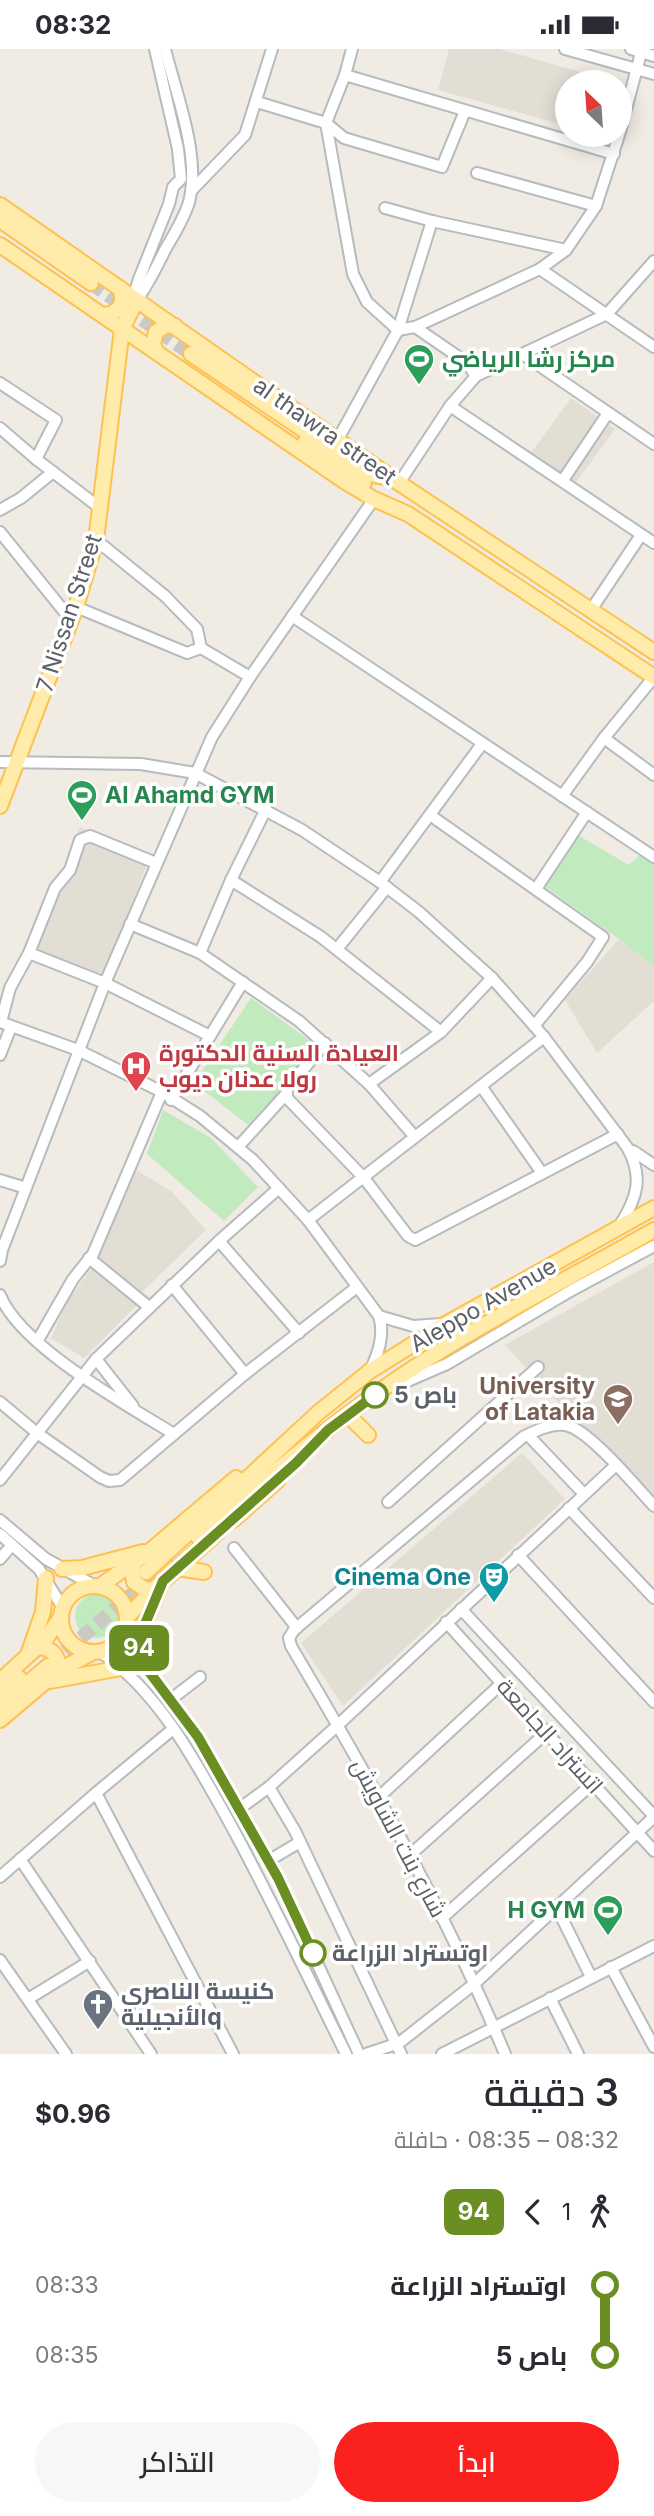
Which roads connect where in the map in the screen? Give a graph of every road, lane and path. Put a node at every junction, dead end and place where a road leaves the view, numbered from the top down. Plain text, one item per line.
1 (155, 49) edge
2 (165, 49) edge
3 (272, 49) edge
4 (352, 49) edge
5 (565, 49) edge
6 (638, 50) edge
7 (654, 56) edge
8 (635, 70) junction
9 (654, 74) edge
10 (345, 75) junction
11 (632, 82) edge
12 (257, 102) junction
13 (465, 111) junction
14 (327, 123) junction
15 (616, 147) edge
16 (614, 154) junction
17 (477, 173) dead end
18 (191, 191) junction
19 (0, 205) edge
20 (596, 206) junction
21 (385, 208) dead end
22 (0, 220) edge
23 (432, 221) junction
24 (0, 232) edge
25 (0, 245) edge
26 (566, 250) junction
27 (654, 261) edge
28 (540, 269) junction
29 (120, 288) junction
30 (136, 301) junction
31 (607, 314) junction
32 (103, 315) junction
33 (175, 326) junction
34 (415, 327) junction
35 (122, 329) junction
36 (398, 330) junction
37 (654, 347) edge
38 (156, 351) junction
39 (524, 355) junction
40 (476, 376) junction
41 (0, 383) edge
42 (450, 406) junction
43 (608, 413) junction
44 (0, 428) edge
45 (338, 439) junction
46 (654, 444) edge
47 (36, 460) junction
48 (53, 473) junction
49 (395, 480) junction
50 (563, 481) junction
51 (374, 499) junction
52 (100, 508) junction
53 (0, 510) edge
54 (0, 532) edge
55 (641, 535) junction
56 (96, 540) junction
57 (654, 543) edge
58 (591, 610) junction
59 (74, 614) junction
60 (292, 616) junction
61 (201, 648) junction
62 (654, 652) edge
63 (250, 677) junction
64 (654, 677) edge
65 (604, 738) junction
66 (482, 744) junction
67 (0, 762) edge
68 (18, 762) junction
69 (195, 773) junction
70 (654, 775) edge
71 (562, 796) junction
72 (0, 806) edge
73 (266, 809) junction
74 (587, 812) junction
75 (430, 814) junction
76 (654, 857) edge
77 (156, 863) junction
78 (230, 880) junction
79 (383, 885) junction
80 (536, 889) junction
81 (130, 924) junction
82 (337, 949) junction
83 (29, 953) junction
84 (200, 953) junction
85 (492, 978) junction
86 (243, 982) junction
87 (106, 983) junction
88 (4, 1024) edge
89 (534, 1026) junction
90 (441, 1032) junction
91 (210, 1036) junction
92 (544, 1037) junction
93 (325, 1043) junction
94 (78, 1050) junction
95 (0, 1055) edge
96 (369, 1084) junction
97 (481, 1086) junction
98 (286, 1094) junction
99 (167, 1096) junction
100 (618, 1134) junction
101 (415, 1137) junction
102 (238, 1147) junction
103 (627, 1147) junction
104 (654, 1165) edge
105 (542, 1173) junction
106 (364, 1178) junction
107 (0, 1180) edge
108 (26, 1188) junction
109 (279, 1188) junction
110 (654, 1208) edge
111 (308, 1220) junction
112 (618, 1228) junction
113 (654, 1230) edge
114 (219, 1241) junction
115 (654, 1245) edge
116 (89, 1258) junction
117 (0, 1261) edge
118 (172, 1285) junction
119 (357, 1287) junction
120 (1, 1299) edge
121 (149, 1307) junction
122 (379, 1317) junction
123 (449, 1322) junction
124 (299, 1332) junction
125 (38, 1340) junction
126 (96, 1359) junction
127 (538, 1367) dead end
128 (370, 1371) junction
129 (245, 1374) junction
130 (81, 1377) junction
131 (375, 1395) junction
132 (0, 1402) edge
133 (136, 1411) junction
134 (319, 1412) junction
135 (348, 1415) junction
136 (328, 1430) junction
137 (37, 1433) junction
138 (174, 1434) junction
139 (368, 1435) dead end
140 (528, 1435) junction
141 (616, 1465) junction
142 (0, 1481) edge
143 (584, 1494) junction
144 (388, 1502) dead end
145 (654, 1506) edge
146 (569, 1508) junction
147 (0, 1520) edge
148 (0, 1535) edge
149 (12, 1545) junction
150 (234, 1548) dead end
151 (151, 1550) junction
152 (518, 1555) junction
153 (0, 1559) edge
154 (177, 1568) junction
155 (62, 1569) junction
156 (204, 1572) dead end
157 (150, 1576) junction
158 (46, 1579) junction
159 (97, 1586) junction
160 (654, 1598) edge
161 (461, 1609) junction
162 (62, 1612) junction
163 (446, 1622) junction
164 (126, 1624) junction
165 (297, 1628) junction
166 (96, 1651) junction
167 (26, 1659) junction
168 (46, 1661) junction
169 (141, 1661) junction
170 (121, 1668) junction
171 (200, 1677) dead end
172 (0, 1681) edge
173 (45, 1682) junction
174 (502, 1683) junction
175 (0, 1694) edge
176 (170, 1700) junction
177 (654, 1702) edge
178 (0, 1707) edge
179 (0, 1720) edge
180 (338, 1725) junction
181 (173, 1729) junction
182 (546, 1733) junction
183 (593, 1783) junction
184 (269, 1787) junction
185 (96, 1793) junction
186 (379, 1797) junction
187 (239, 1809) junction
188 (654, 1817) edge
189 (639, 1833) junction
190 (300, 1842) junction
191 (654, 1851) edge
192 (410, 1855) junction
193 (20, 1859) junction
194 (268, 1861) junction
195 (0, 1877) edge
196 (278, 1878) junction
197 (263, 1885) junction
198 (556, 1906) junction
199 (442, 1918) junction
200 (654, 1946) edge
201 (0, 1960) edge
202 (90, 1961) junction
203 (611, 1967) junction
204 (591, 1977) junction
205 (474, 1984) junction
206 (550, 1998) junction
207 (28, 1999) junction
208 (494, 2027) junction
209 (654, 2047) edge
210 (398, 2049) edge
211 (229, 2052) edge
212 (66, 2054) edge
213 (151, 2054) edge
214 (346, 2054) edge
215 (359, 2054) edge
216 (366, 2054) edge
217 (442, 2054) edge
218 (505, 2054) edge
219 (578, 2054) edge

1 - 30 street
2 - 18 street
3 - 12 street
4 - 10 street
5 - 8 street
6 - 7 street
6 - 8 street
8 - 9 street
8 - 11 street
10 - 13 street
10 - 14 street
12 - 14 street
12 - 18 street
13 - 14 street
13 - 16 street
14 - 36 street
15 - 16 street
16 - 20 street
17 - 20 street
18 - 30 street
19 - 29 main road, al thawra street
20 - 26 street
21 - 23 street
22 - 24 main road
23 - 26 street
23 - 36 street
25 - 32 main road, al thawra street
26 - 28 street
27 - 31 street
28 - 31 street
28 - 34 street
29 - 30 main road, al thawra street
29 - 32 main road
30 - 33 main road, al thawra street
30 - 35 main road, 7 Nissan Street
31 - 37 street
31 - 39 street
32 - 35 main road, al thawra street
33 - 38 main road
33 - 45 main road, al thawra street
34 - 36 street
34 - 40 street
35 - 38 main road, al thawra street
35 - 52 main road, 7 Nissan Street
36 - 45 street
38 - 51 main road, al thawra street
39 - 40 street
39 - 43 street
40 - 42 street
41 - 47 street
42 - 49 street
42 - 50 street
43 - 46 street
43 - 50 street
44 - 47 street
45 - 49 main road, al thawra street
47 - 48 street
48 - 52 street
48 - 53 street
49 - 51 main road
49 - 58 main road, al thawra street
50 - 55 street
51 - 60 street
51 - 64 main road, al thawra street
52 - 56 main road, 7 Nissan Street
54 - 59 street
55 - 57 street
55 - 58 street
56 - 59 main road, 7 Nissan Street
56 - 61 street
58 - 62 main road, al thawra street
59 - 61 street
59 - 68 main road, 7 Nissan Street
60 - 63 street
60 - 66 street
61 - 63 street
63 - 69 street
64 - 65 street
65 - 70 street
65 - 71 street
66 - 71 street
66 - 75 street
67 - 68 street
68 - 69 street
68 - 72 main road, 7 Nissan Street
69 - 73 street
69 - 77 street
71 - 74 street
73 - 78 street
73 - 79 street
74 - 76 street
74 - 80 street
75 - 79 street
75 - 80 street
77 - 81 street
77 - 83 street
78 - 82 street
78 - 84 street
79 - 82 street
79 - 85 street
80 - 89 street
81 - 84 street
81 - 87 street
82 - 90 street
83 - 87 street
83 - 88 street
84 - 86 street
85 - 89 street
85 - 90 street
86 - 91 street
86 - 93 street
87 - 91 street
87 - 94 street
88 - 94 street
88 - 95 street
89 - 92 street
90 - 96 street
91 - 99 street
92 - 97 street
92 - 100 street
93 - 96 street
93 - 98 street
94 - 99 street
94 - 108 street
96 - 101 street
97 - 101 street
97 - 105 street
98 - 102 street
98 - 106 street
99 - 102 street
99 - 116 street
100 - 103 street
100 - 105 street
101 - 106 street
102 - 109 street
103 - 104 street
103 - 112 street
105 - 106 street
106 - 111 street
107 - 108 street
108 - 117 street
109 - 111 street
109 - 114 street
110 - 112 main road, Aleppo Avenue
111 - 119 street
112 - 123 main road, Aleppo Avenue
113 - 131 main road, Aleppo Avenue
114 - 118 street
114 - 124 street
115 - 131 street
116 - 121 street
116 - 125 street
118 - 121 street
118 - 129 street
119 - 122 street
119 - 124 street
120 - 125 street
121 - 126 street
122 - 123 street
122 - 128 street
123 - 128 main road, Aleppo Avenue
124 - 129 street
125 - 130 street
126 - 130 street
126 - 133 street
127 - 144 street
128 - 134 main road, Aleppo Avenue
129 - 138 street
130 - 133 street
130 - 137 street
131 - 135 main road, Aleppo Avenue
132 - 137 street
133 - 138 street
134 - 151 main road
134 - 157 main road
135 - 136 main road, Aleppo Avenue
135 - 139 main road
136 - 154 main road
136 - 157 main road
137 - 138 street
137 - 142 street
140 - 141 street
140 - 143 street
140 - 165 street
141 - 143 street
141 - 145 street
143 - 146 street
146 - 152 street
146 - 160 street
147 - 155 street
148 - 149 street
149 - 153 street
149 - 158 street
150 - 165 street
151 - 155 main road
151 - 157 main road
152 - 161 street
152 - 177 street
154 - 156 main road
154 - 157 main road
155 - 159 street
157 - 159 main road
157 - 164 main road
157 - 169 main road
158 - 162 street
158 - 167 main road
159 - 162 main road
159 - 164 main road
161 - 163 street
161 - 188 street
162 - 166 main road
162 - 168 main road
163 - 174 street, اتستراد الجامعة
163 - 180 street
164 - 166 main road
164 - 169 street
165 - 180 street, شارع بنت الشاويش
166 - 168 main road
166 - 170 street
167 - 168 main road
167 - 172 main road
168 - 173 main road
168 - 175 main road
168 - 178 main road
169 - 176 street
170 - 173 main road
170 - 181 street
171 - 176 street
173 - 179 main road
174 - 182 street, اتستراد الجامعة
174 - 186 street
176 - 187 street
180 - 184 street
180 - 186 street, شارع بنت الشاويش
181 - 185 street
181 - 197 street
182 - 183 street, اتستراد الجامعة
182 - 192 street
183 - 189 street, اتستراد الجامعة
183 - 199 street
184 - 187 street
184 - 190 street
185 - 193 street
185 - 211 street
186 - 192 street, شارع بنت الشاويش
187 - 194 street
188 - 189 street
189 - 191 street, اتستراد الجامعة
189 - 198 street
190 - 194 street
190 - 210 street
192 - 199 street, شارع بنت الشاويش
193 - 195 street
193 - 202 street
194 - 196 street
196 - 197 street
196 - 215 street
197 - 214 street
198 - 204 street
198 - 205 street
199 - 205 street, شارع بنت الشاويش
200 - 203 street
201 - 207 street
202 - 207 street
202 - 213 street
203 - 204 street
203 - 209 street
204 - 206 street
205 - 208 street, شارع بنت الشاويش
205 - 210 street
206 - 208 street
206 - 219 street
207 - 212 street
208 - 217 street
208 - 218 street, شارع بنت الشاويش
210 - 216 street

